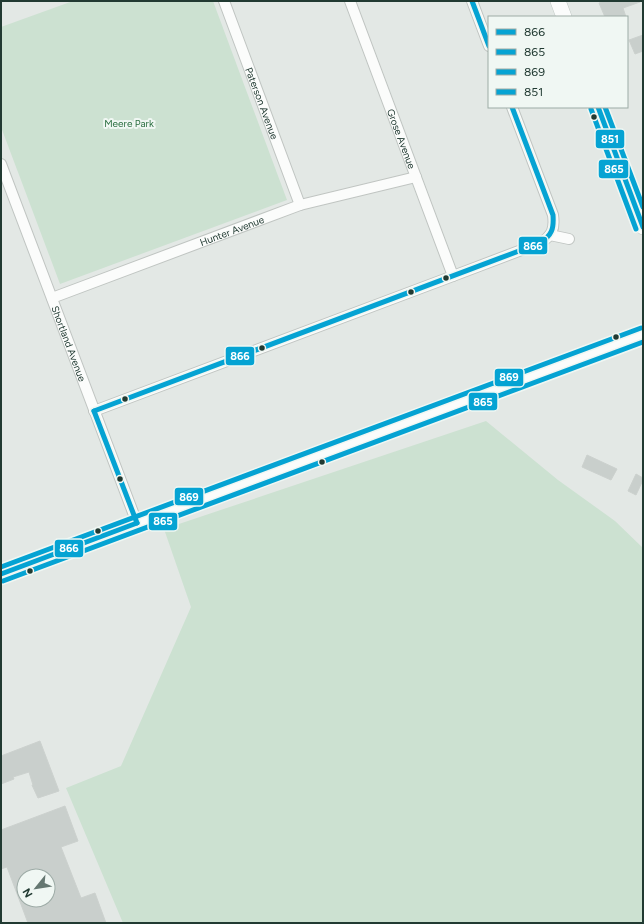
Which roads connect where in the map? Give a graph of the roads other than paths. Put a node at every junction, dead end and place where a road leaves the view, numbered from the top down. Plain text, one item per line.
1 (224, 1) edge
2 (350, 1) edge
3 (472, 1) edge
4 (558, 1) edge
5 (564, 16) edge
6 (488, 43) edge
7 (512, 108) edge
8 (598, 108) edge
9 (1, 164) edge
10 (416, 177) junction
11 (300, 205) junction
12 (643, 227) edge
13 (550, 235) junction
14 (569, 240) dead end
15 (454, 276) junction
16 (52, 298) junction
17 (643, 335) edge
18 (94, 411) junction
19 (137, 523) junction
20 (1, 574) edge

1 - 11 street, Paterson Avenue
2 - 10 street, Grose Avenue
3 - 6 street
4 - 5 main road
7 - 13 street
8 - 12 main road
9 - 16 street, Shortland Avenue
10 - 11 street, Hunter Avenue
10 - 15 street, Grose Avenue
11 - 16 street, Hunter Avenue
13 - 14 street
13 - 15 street
15 - 18 street
16 - 18 street, Shortland Avenue
17 - 19 street
18 - 19 street, Shortland Avenue
19 - 20 street

